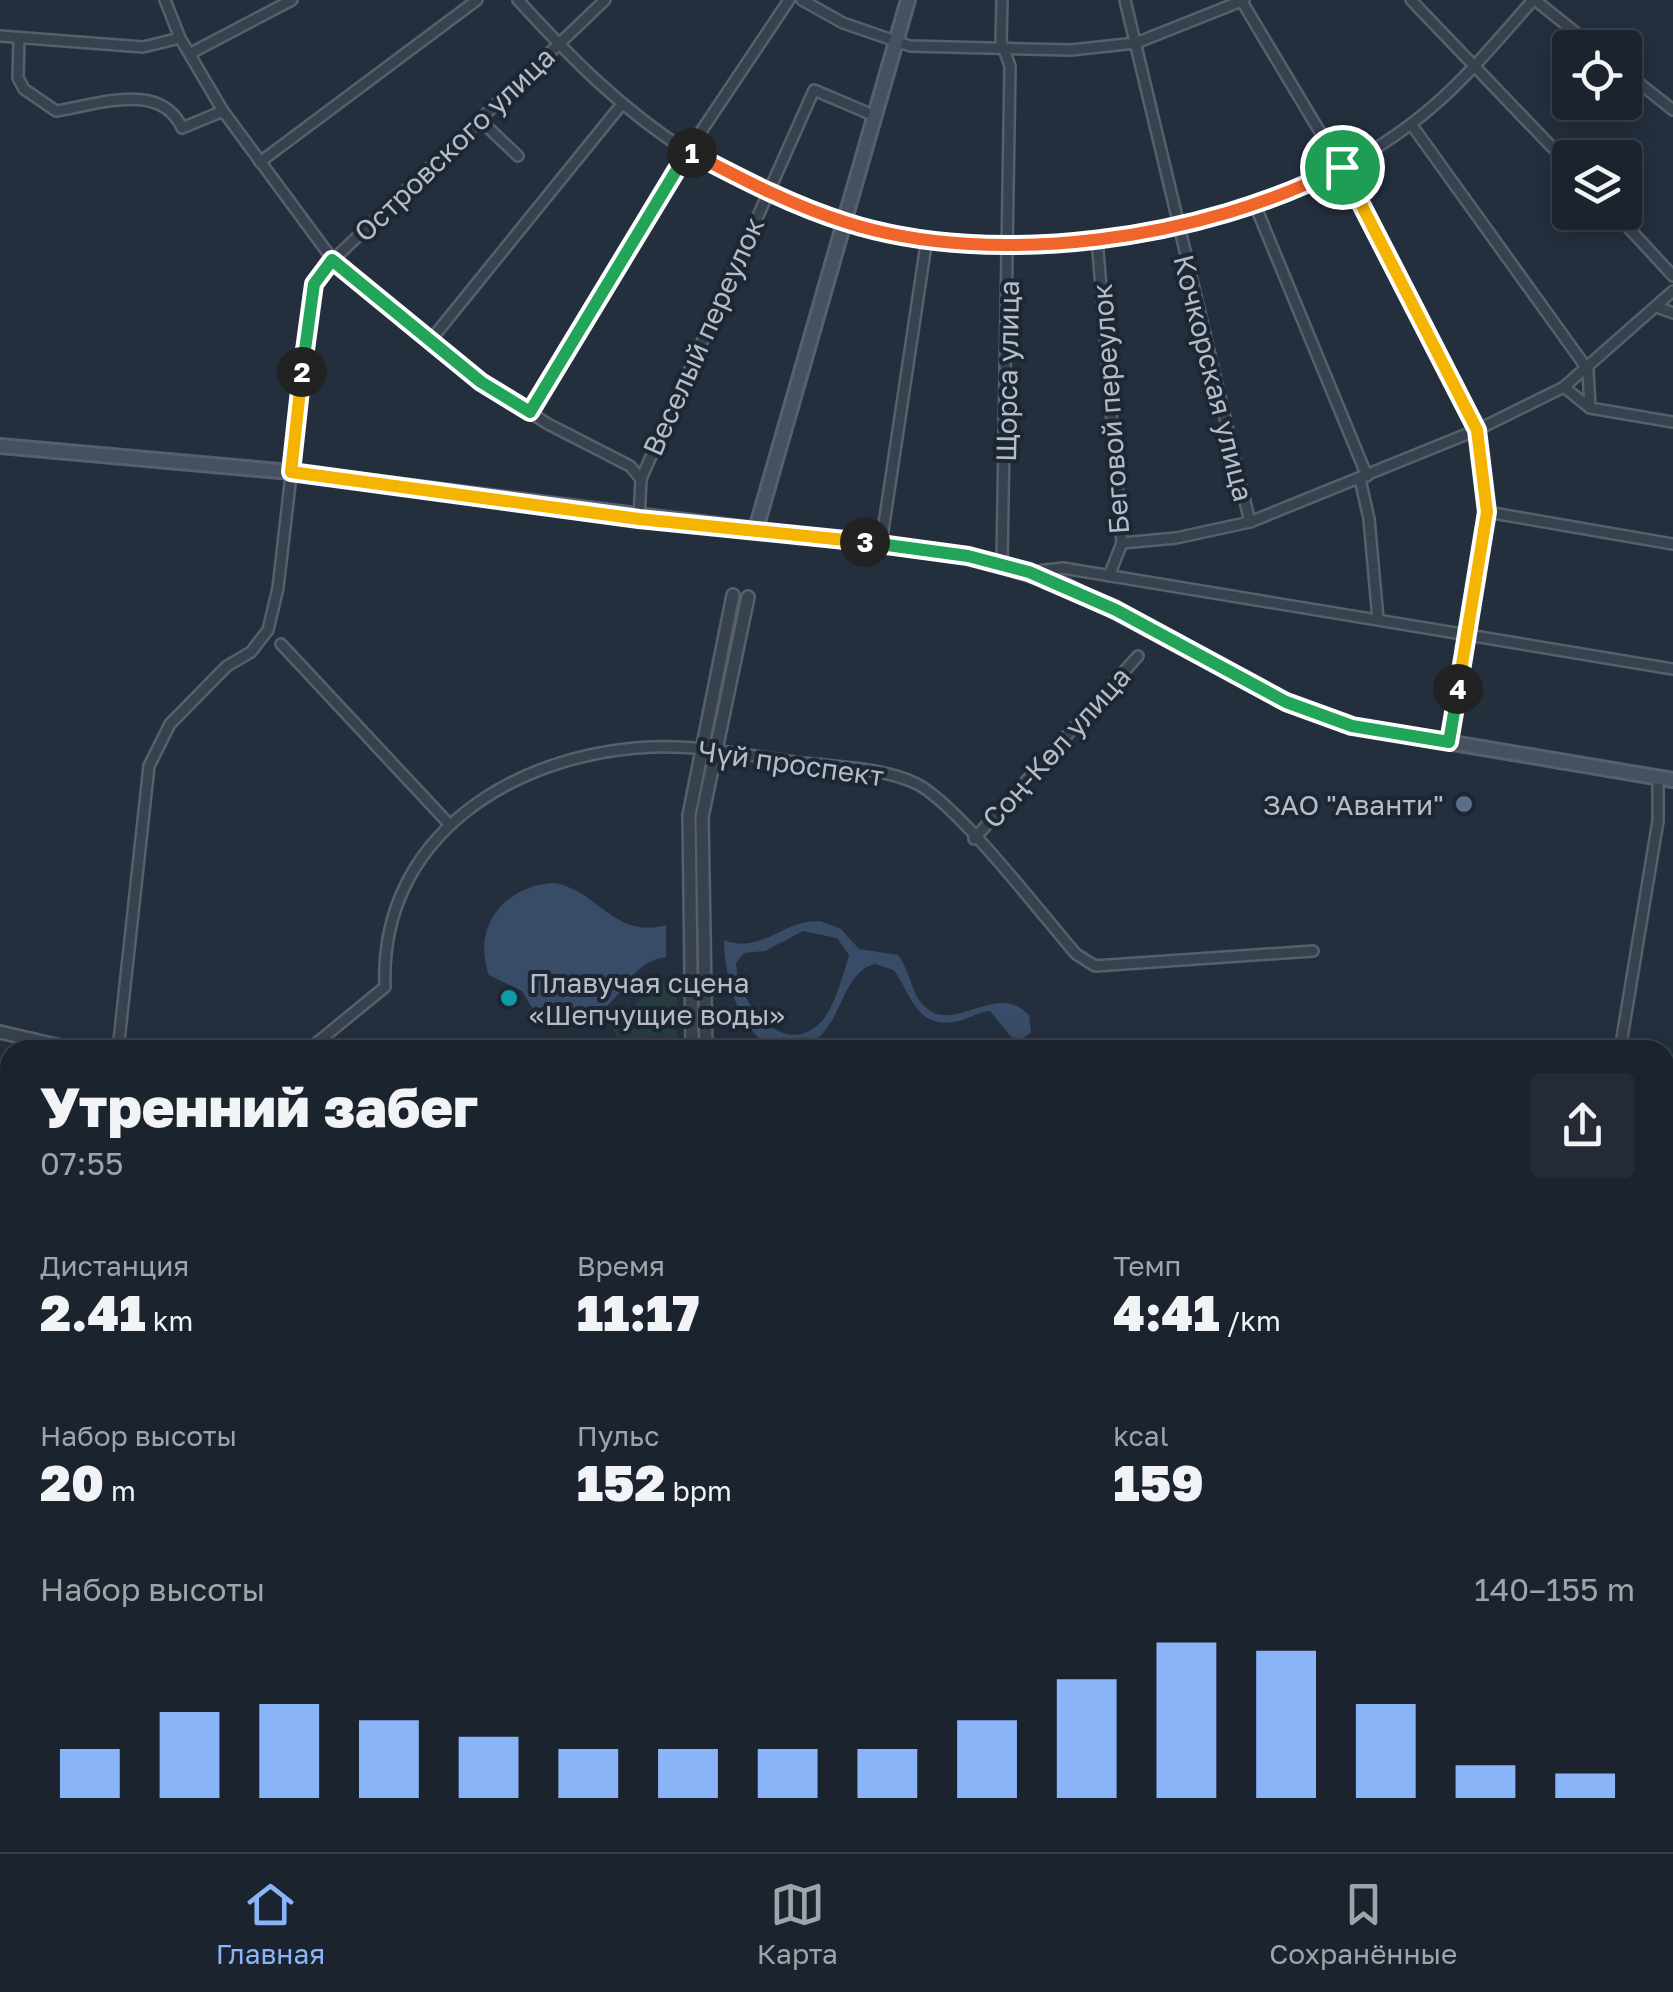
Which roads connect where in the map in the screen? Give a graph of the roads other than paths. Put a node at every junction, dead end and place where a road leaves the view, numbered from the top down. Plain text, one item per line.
1 (165, 0) edge
2 (292, 0) edge
3 (478, 0) edge
4 (518, 0) edge
5 (605, 0) edge
6 (788, 0) edge
7 (802, 0) edge
8 (908, 0) edge
9 (1002, 0) edge
10 (1126, 0) edge
11 (1242, 0) edge
12 (1411, 0) edge
13 (1534, 0) edge
14 (1572, 30) edge
15 (0, 36) edge
16 (19, 38) junction
17 (180, 38) junction
18 (896, 42) junction
19 (1136, 43) junction
20 (558, 45) junction
21 (1004, 50) junction
22 (191, 53) junction
23 (1476, 66) junction
24 (1642, 85) edge
25 (622, 104) junction
26 (223, 110) junction
27 (1673, 110) edge
28 (876, 116) junction
29 (480, 120) junction
30 (1411, 124) junction
31 (1552, 147) edge
32 (688, 151) junction
33 (518, 156) dead end
34 (260, 162) junction
35 (1342, 167) junction
36 (766, 192) junction
37 (1254, 206) junction
38 (845, 222) junction
39 (1177, 228) junction
40 (1631, 230) edge
41 (926, 238) junction
42 (1097, 240) junction
43 (1010, 243) junction
44 (332, 260) junction
45 (1673, 276) edge
46 (1673, 291) edge
47 (1657, 307) junction
48 (1673, 312) edge
49 (430, 341) junction
50 (1588, 370) junction
51 (1564, 387) junction
52 (1590, 408) junction
53 (530, 412) junction
54 (1673, 422) edge
55 (1477, 430) junction
56 (0, 446) edge
57 (291, 472) junction
58 (1364, 478) junction
59 (640, 479) junction
60 (1487, 512) junction
61 (639, 519) junction
62 (1250, 522) junction
63 (756, 529) junction
64 (1122, 543) junction
65 (881, 544) junction
66 (1673, 544) edge
67 (1002, 563) junction
68 (1029, 572) junction
69 (1108, 576) junction
70 (733, 595) dead end
71 (748, 596) dead end
72 (1378, 618) junction
73 (1468, 633) junction
74 (281, 644) dead end
75 (1138, 656) dead end
76 (1673, 669) edge
77 (1449, 742) junction
78 (708, 750) junction
79 (1658, 777) junction
80 (1673, 784) edge
81 (450, 825) junction
82 (974, 839) junction
83 (1314, 951) dead end
84 (0, 1032) edge
85 (35, 1040) edge
86 (119, 1040) edge
87 (320, 1040) edge
88 (692, 1040) edge
89 (706, 1040) edge
90 (1622, 1040) edge

1 - 17 street
2 - 22 street
3 - 34 street
4 - 20 street
5 - 20 street, Островского улица
6 - 32 street
7 - 18 street
8 - 18 main road
9 - 21 street, Щорса улица
10 - 19 street, Кочкорская улица
11 - 19 street
11 - 35 street
12 - 23 street
13 - 14 street
13 - 23 street
15 - 16 street
16 - 17 street
16 - 26 street
17 - 22 street
18 - 21 street
18 - 28 main road
19 - 21 street
19 - 39 street, Кочкорская улица
20 - 25 street
20 - 29 street, Островского улица
21 - 43 street, Щорса улица
22 - 26 street
23 - 30 street
23 - 31 street
24 - 27 street
25 - 32 street
25 - 49 street
26 - 34 street
28 - 36 street, Веселый переулок
28 - 38 main road
29 - 33 street
29 - 44 street, Островского улица
30 - 35 street
30 - 50 street
32 - 36 street
32 - 53 street
34 - 44 street
35 - 37 street
35 - 55 street
36 - 38 street
36 - 59 street, Веселый переулок
37 - 39 street
37 - 58 street
38 - 41 street
38 - 63 main road
39 - 42 street
39 - 62 street, Кочкорская улица
40 - 45 street
41 - 43 street
41 - 65 street
42 - 43 street
42 - 64 street, Беговой переулок
43 - 67 street, Щорса улица
44 - 49 street
44 - 57 street, Островского улица
46 - 47 street
47 - 48 street
47 - 50 street
49 - 53 street
50 - 51 street
50 - 52 street
51 - 52 street
51 - 55 street
52 - 54 street
53 - 59 street
55 - 58 street
55 - 60 street
56 - 57 main road
57 - 61 main road
57 - 86 street, Островского улица
58 - 62 street
58 - 72 street
59 - 61 street
60 - 66 street
60 - 73 street
61 - 63 main road
62 - 64 street
63 - 65 main road
64 - 69 street, Беговой переулок
65 - 67 main road
67 - 68 main road
68 - 69 street
68 - 77 main road
69 - 72 street
70 - 78 street
71 - 78 street
72 - 73 street
73 - 76 street
73 - 77 street
74 - 81 street
75 - 82 street, Соң-Көл улица
77 - 79 main road
78 - 81 street, Чүй проспект
78 - 82 street, Чүй проспект
78 - 88 street
78 - 89 street
79 - 80 main road
79 - 90 street
81 - 87 street, Чүй проспект
82 - 83 street, Чүй проспект
84 - 85 street

